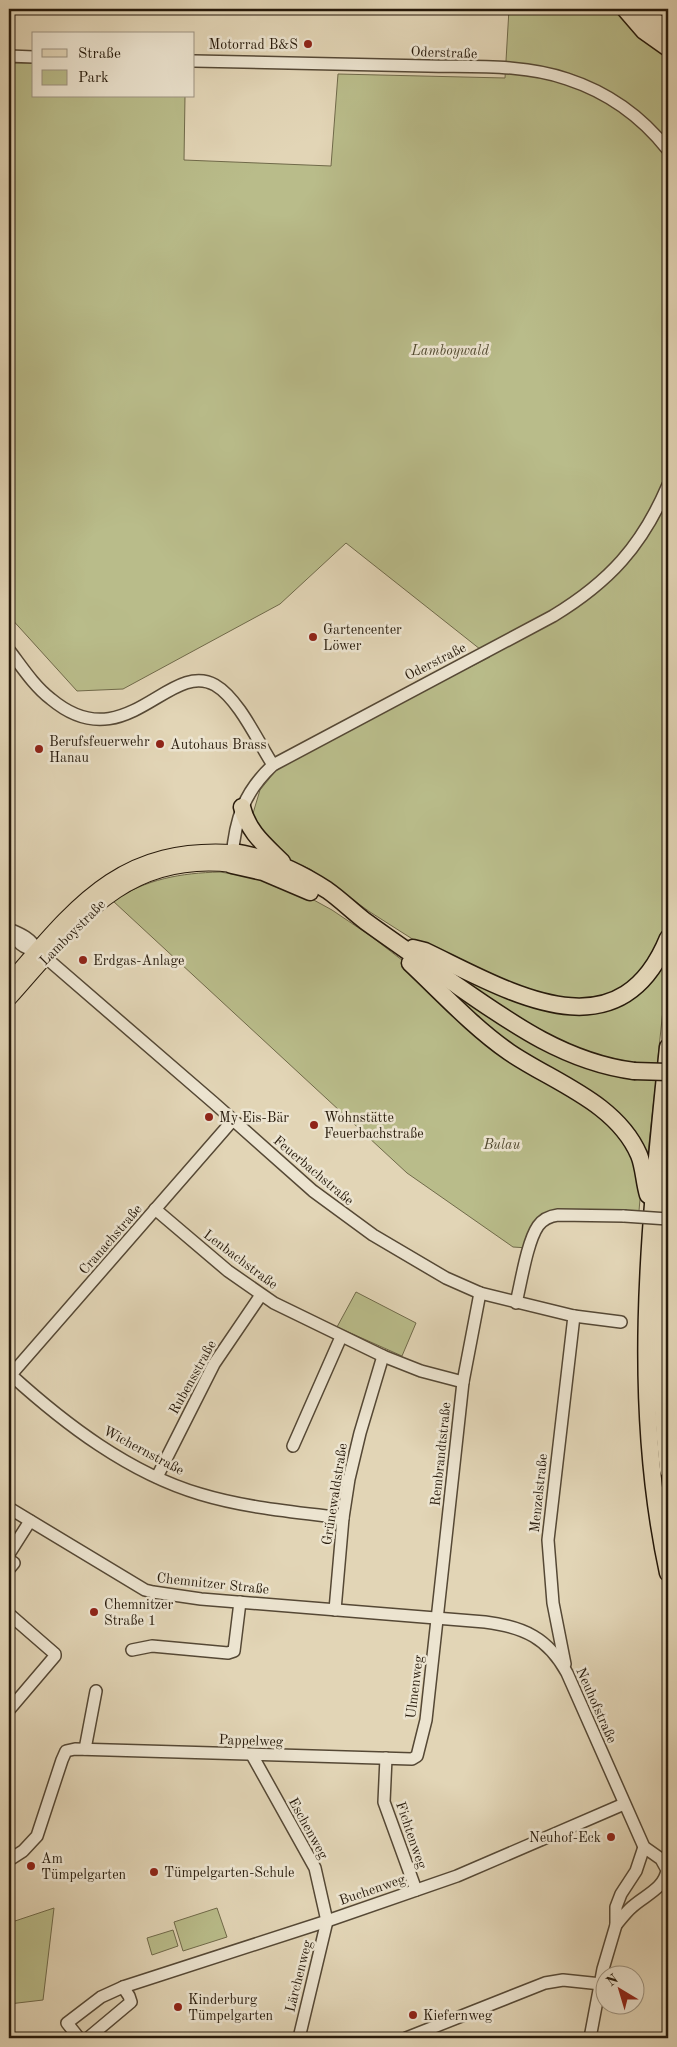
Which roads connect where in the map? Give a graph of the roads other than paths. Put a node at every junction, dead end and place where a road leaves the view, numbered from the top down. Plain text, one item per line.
1 (625, 9) edge
2 (641, 9) edge
3 (668, 29) edge
4 (668, 48) edge
5 (9, 56) edge
6 (32, 57) edge
7 (195, 60) edge
8 (668, 150) edge
9 (668, 485) edge
10 (9, 650) edge
11 (273, 765) junction
12 (242, 807) junction
13 (232, 858) junction
14 (289, 869) junction
15 (350, 910) junction
16 (9, 929) edge
17 (668, 938) edge
18 (393, 942) junction
19 (41, 954) junction
20 (9, 982) edge
21 (9, 999) edge
22 (668, 1047) edge
23 (668, 1072) edge
24 (233, 1120) junction
25 (668, 1197) edge
26 (155, 1209) junction
27 (652, 1209) junction
28 (668, 1219) edge
29 (480, 1293) junction
30 (261, 1295) junction
31 (516, 1303) junction
32 (574, 1316) junction
33 (621, 1322) dead end
34 (341, 1337) junction
35 (383, 1356) junction
36 (10, 1376) edge
37 (463, 1382) junction
38 (293, 1446) dead end
39 (668, 1470) edge
40 (157, 1477) junction
41 (9, 1508) edge
42 (343, 1518) junction
43 (30, 1521) junction
44 (9, 1554) edge
45 (9, 1560) edge
46 (9, 1569) edge
47 (668, 1573) edge
48 (240, 1602) junction
49 (335, 1610) junction
50 (9, 1614) edge
51 (437, 1619) junction
52 (132, 1650) dead end
53 (568, 1674) junction
54 (96, 1691) dead end
55 (9, 1710) edge
56 (80, 1749) junction
57 (252, 1755) junction
58 (386, 1758) junction
59 (416, 1758) joint
60 (624, 1804) junction
61 (644, 1847) junction
62 (9, 1860) edge
63 (667, 1877) edge
64 (416, 1890) junction
65 (327, 1920) junction
66 (616, 1925) junction
67 (605, 1964) edge
68 (594, 1983) edge
69 (123, 1987) junction
70 (594, 2014) edge
71 (79, 2038) edge
72 (88, 2038) edge
73 (299, 2038) edge
74 (406, 2038) edge
75 (590, 2038) edge

1 - 4 highway
2 - 3 highway
5 - 6 street
7 - 8 street, Oderstraße
9 - 11 street, Oderstraße
10 - 11 street
11 - 12 street, Oderstraße
12 - 13 street, Oderstraße
12 - 14 highway
13 - 14 highway
13 - 15 highway
13 - 19 main road, Lamboystraße
14 - 15 highway
15 - 18 highway
16 - 19 street, Feuerbachstraße
17 - 18 highway
18 - 23 highway, bridge
18 - 27 highway
19 - 20 main road, Lamboystraße
19 - 21 main road, Lamboystraße
19 - 24 street, Feuerbachstraße
22 - 27 highway
24 - 26 street, Cranachstraße
24 - 29 street, Feuerbachstraße
25 - 39 highway
26 - 30 street, Lenbachstraße
26 - 36 street, Cranachstraße
27 - 47 highway
28 - 31 street, bridge
29 - 31 street, Feuerbachstraße
29 - 37 street, Rembrandtstraße
30 - 34 street, Lenbachstraße
30 - 40 street, Rubensstraße
31 - 32 street, Feuerbachstraße
32 - 33 street, Feuerbachstraße
32 - 53 street, Menzelstraße
34 - 35 street, Lenbachstraße
34 - 38 street
35 - 37 street, Lenbachstraße
35 - 42 street, Grünewaldstraße
36 - 40 street, Wichernstraße
37 - 51 street, Rembrandtstraße
40 - 42 street, Wichernstraße
41 - 43 street, Chemnitzer Straße
42 - 49 street, Grünewaldstraße
43 - 44 street
43 - 48 street, Chemnitzer Straße
45 - 46 street
48 - 49 street, Chemnitzer Straße
48 - 52 street
49 - 51 street, Chemnitzer Straße
50 - 55 street
51 - 53 street, Neuhofstraße
51 - 59 street, Ulmenweg
53 - 60 street, Neuhofstraße
54 - 56 street
56 - 57 street, Pappelweg
56 - 62 street
57 - 58 street, Pappelweg
57 - 65 street, Eschenweg
58 - 59 street, Pappelweg
58 - 64 street, Fichtenweg
60 - 61 street, Neuhofstraße
60 - 64 street, Buchenweg
61 - 63 street, Neuhofstraße
61 - 66 street
63 - 66 street
64 - 65 street, Buchenweg
65 - 69 street, Buchenweg
65 - 73 street, Lärchenweg
66 - 67 street
68 - 74 street
69 - 71 street, Buchenweg
69 - 72 street
70 - 75 street

